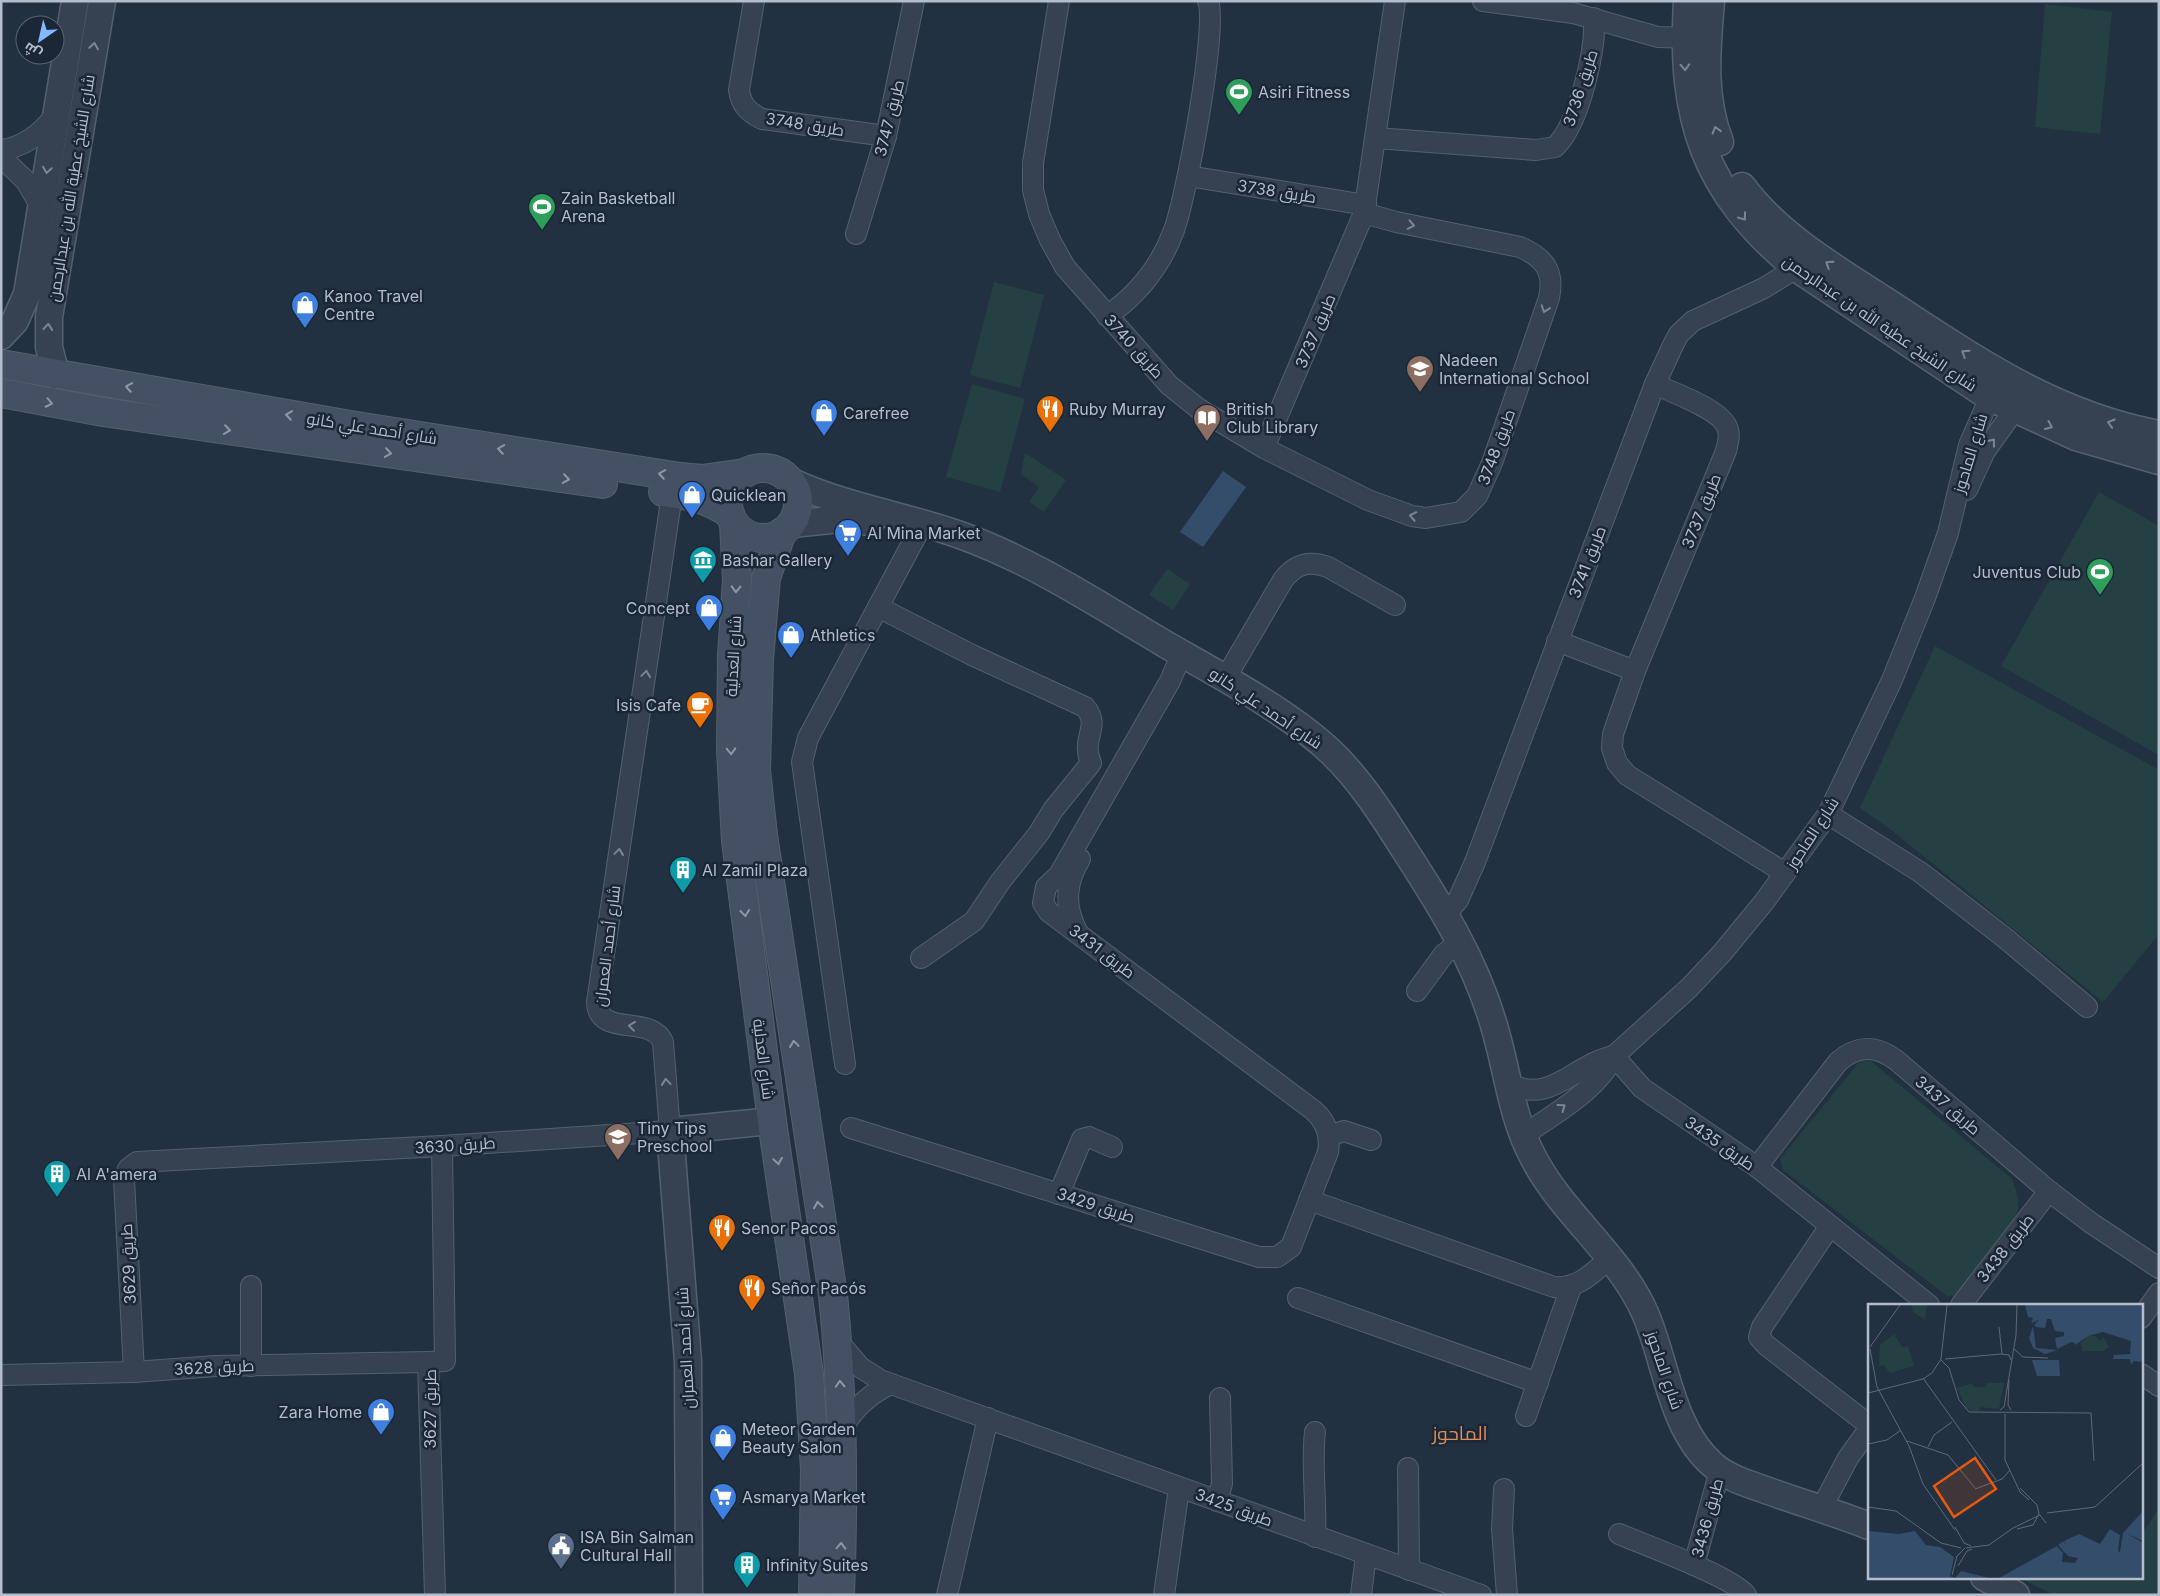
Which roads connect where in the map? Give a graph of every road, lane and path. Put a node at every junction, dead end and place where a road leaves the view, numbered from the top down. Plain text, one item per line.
1 (75, 1) edge
2 (102, 1) edge
3 (754, 1) edge
4 (914, 1) edge
5 (1059, 1) edge
6 (1208, 1) edge
7 (1395, 1) edge
8 (1483, 1) edge
9 (1687, 1) edge
10 (1711, 1) edge
11 (1594, 18) junction
12 (1696, 38) junction
13 (56, 114) junction
14 (886, 136) junction
15 (1376, 138) junction
16 (1, 150) edge
17 (1, 157) edge
18 (1188, 176) junction
19 (41, 207) junction
20 (1365, 209) junction
21 (856, 234) dead end
22 (1796, 268) junction
23 (1107, 316) junction
24 (1, 336) edge
25 (1, 364) edge
26 (56, 375) junction
27 (1655, 384) junction
28 (1995, 386) junction
29 (1, 393) edge
30 (2022, 400) junction
31 (194, 412) junction
32 (2159, 434) edge
33 (1264, 448) junction
34 (2159, 461) edge
35 (744, 473) junction
36 (792, 482) junction
37 (672, 494) junction
38 (1461, 512) joint
39 (732, 518) junction
40 (920, 523) junction
41 (787, 528) junction
42 (1948, 533) junction
43 (1395, 605) dead end
44 (878, 607) junction
45 (1557, 641) junction
46 (1190, 658) junction
47 (1635, 671) junction
48 (1225, 679) junction
49 (1091, 763) junction
50 (1119, 779) junction
51 (1828, 814) junction
52 (1785, 874) junction
53 (1446, 914) junction
54 (1460, 942) junction
55 (921, 958) dead end
56 (1417, 991) dead end
57 (2087, 1007) dead end
58 (1614, 1056) junction
59 (845, 1064) dead end
60 (1507, 1083) junction
61 (772, 1121) junction
62 (1519, 1124) junction
63 (851, 1128) dead end
64 (670, 1130) junction
65 (1329, 1136) junction
66 (1371, 1140) dead end
67 (442, 1146) junction
68 (1112, 1147) dead end
69 (137, 1162) joint
70 (1756, 1167) junction
71 (2049, 1191) junction
72 (1059, 1194) junction
73 (1309, 1200) junction
74 (1830, 1226) junction
75 (1610, 1258) junction
76 (2159, 1268) edge
77 (251, 1286) dead end
78 (1572, 1286) junction
79 (2159, 1294) edge
80 (1298, 1298) dead end
81 (1928, 1304) edge
82 (1962, 1304) edge
83 (2142, 1317) edge
84 (838, 1340) junction
85 (428, 1362) junction
86 (251, 1366) junction
87 (134, 1372) junction
88 (1, 1375) edge
89 (2142, 1375) edge
90 (1538, 1383) junction
91 (891, 1384) junction
92 (2159, 1386) edge
93 (1220, 1398) dead end
94 (1526, 1416) dead end
95 (988, 1418) junction
96 (1868, 1424) edge
97 (842, 1429) junction
98 (1868, 1430) edge
99 (1315, 1432) dead end
100 (1408, 1468) dead end
101 (1720, 1470) junction
102 (1179, 1488) junction
103 (1504, 1489) dead end
104 (1217, 1501) junction
105 (1821, 1510) junction
106 (1868, 1526) edge
107 (1619, 1534) dead end
108 (1315, 1537) junction
109 (1366, 1555) junction
110 (1694, 1565) junction
111 (1409, 1570) junction
112 (1986, 1578) edge
113 (435, 1595) edge
114 (689, 1595) edge
115 (813, 1595) edge
116 (840, 1595) edge
117 (948, 1595) edge
118 (1164, 1595) edge
119 (1361, 1595) edge
120 (1481, 1595) edge
121 (1507, 1595) edge
122 (1746, 1595) edge
123 (2016, 1595) edge

1 - 13 street, شارع الشيخ عطية الله بن عبدالرحمن
26 -> 2 street, شارع الشيخ عطية الله بن عبدالرحمن
3 - 14 street, طريق 3748
4 - 14 street, طريق 3747
5 - 23 street, طريق 3740
6 - 18 street
7 - 15 street, طريق 3737
8 - 11 street
9 - 12 street, شارع الشيخ عطية الله بن عبدالرحمن
10 - 12 street, شارع الشيخ عطية الله بن عبدالرحمن
11 - 12 street
11 - 15 street, طريق 3736
12 -> 22 street, شارع الشيخ عطية الله بن عبدالرحمن
28 -> 12 street, شارع الشيخ عطية الله بن عبدالرحمن
13 - 16 street
13 -> 19 street, شارع الشيخ عطية الله بن عبدالرحمن
14 - 21 street, طريق 3747
15 - 20 street, طريق 3737
17 - 19 street
18 - 20 street, طريق 3738
18 - 23 street
19 - 24 street, شارع الشيخ عطية الله بن عبدالرحمن
20 - 33 street, طريق 3737
20 -> 38 street, طريق 3748
22 - 27 street, طريق 3741
22 - 28 street, شارع الشيخ عطية الله بن عبدالرحمن
23 - 33 street, طريق 3740
25 - 26 main road, شارع أحمد علي كانو
31 -> 26 main road, شارع أحمد علي كانو
27 - 45 street, طريق 3741
27 - 47 street, طريق 3737
28 - 30 street, شارع الشيخ عطية الله بن عبدالرحمن
28 - 42 street, شارع الماحوز
29 -> 31 main road, شارع أحمد علي كانو
32 -> 30 street, شارع الشيخ عطية الله بن عبدالرحمن
30 -> 34 street, شارع الشيخ عطية الله بن عبدالرحمن
42 -> 30 street, شارع الماحوز
35 -> 31 main road, شارع أحمد علي كانو
31 -> 37 main road, شارع أحمد علي كانو
38 -> 33 street, طريق 3740
35 - 36 main road
35 - 39 main road
36 - 40 street, شارع أحمد علي كانو
36 - 41 main road
37 - 39 main road, شارع أحمد علي كانو
64 -> 37 street, شارع أحمد العمران
39 - 41 main road
39 -> 61 main road, شارع العدلية
40 - 41 street, شارع أحمد علي كانو
40 - 44 street
40 - 46 street, شارع أحمد علي كانو
84 -> 41 main road, شارع العدلية
42 - 51 street, شارع الماحوز
43 - 48 street
44 - 49 street
44 - 59 street
45 - 47 street
45 - 53 street, طريق 3741
46 - 48 street, شارع أحمد علي كانو
46 - 50 street, طريق 3431
47 - 52 street, طريق 3737
48 - 53 street, شارع أحمد علي كانو
49 - 50 street
49 - 55 street
50 - 65 street, طريق 3431
51 - 52 street, شارع الماحوز
51 - 57 street
52 - 58 street, شارع الماحوز
53 - 54 street, شارع أحمد علي كانو
54 - 56 street
54 - 60 street, شارع أحمد علي كانو
58 - 60 street, شارع الماحوز
62 -> 58 street, شارع الماحوز
58 - 70 street, طريق 3435
60 - 62 street, شارع أحمد علي كانو
61 - 64 street, طريق 3630
61 -> 115 main road, شارع العدلية
62 - 75 street, شارع الماحوز
63 - 72 street, طريق 3429
64 - 67 street, طريق 3630
64 - 114 street, شارع أحمد العمران
65 - 66 street
65 - 73 street
67 - 69 street, طريق 3630
67 - 85 street, طريق 3627
68 - 72 street
69 - 87 street, طريق 3629
70 - 71 street, طريق 3437
70 - 74 street, طريق 3435
71 - 76 street, طريق 3437
71 - 82 street, طريق 3438
72 - 73 street, طريق 3429
73 - 78 street
74 - 81 street, طريق 3435
74 - 96 street
75 - 78 street
75 - 101 street, شارع الماحوز
77 - 86 street
78 - 90 street
79 - 83 street
80 - 90 street
84 - 91 street, طريق 3425
97 -> 84 main road, شارع العدلية
85 - 86 street, طريق 3628
85 - 113 street, طريق 3627
86 - 87 street, طريق 3628
87 - 88 street, طريق 3628
89 - 92 street
90 - 94 street
91 - 95 street, طريق 3425
91 - 97 street
93 - 104 street
95 - 102 street, طريق 3425
95 - 117 street
116 -> 97 main road, شارع العدلية
98 - 105 street
99 - 108 street
100 - 111 street
101 - 105 street, شارع الماحوز
101 - 110 street, طريق 3436
102 - 104 street, طريق 3425
102 - 118 street
103 - 121 street
104 - 108 street, طريق 3425
105 - 106 street, شارع الماحوز
107 - 110 street, طريق 3436
108 - 109 street, طريق 3425
109 - 111 street, طريق 3425
109 - 119 street
110 - 122 street, طريق 3436
111 - 120 street, طريق 3425
112 - 123 street

